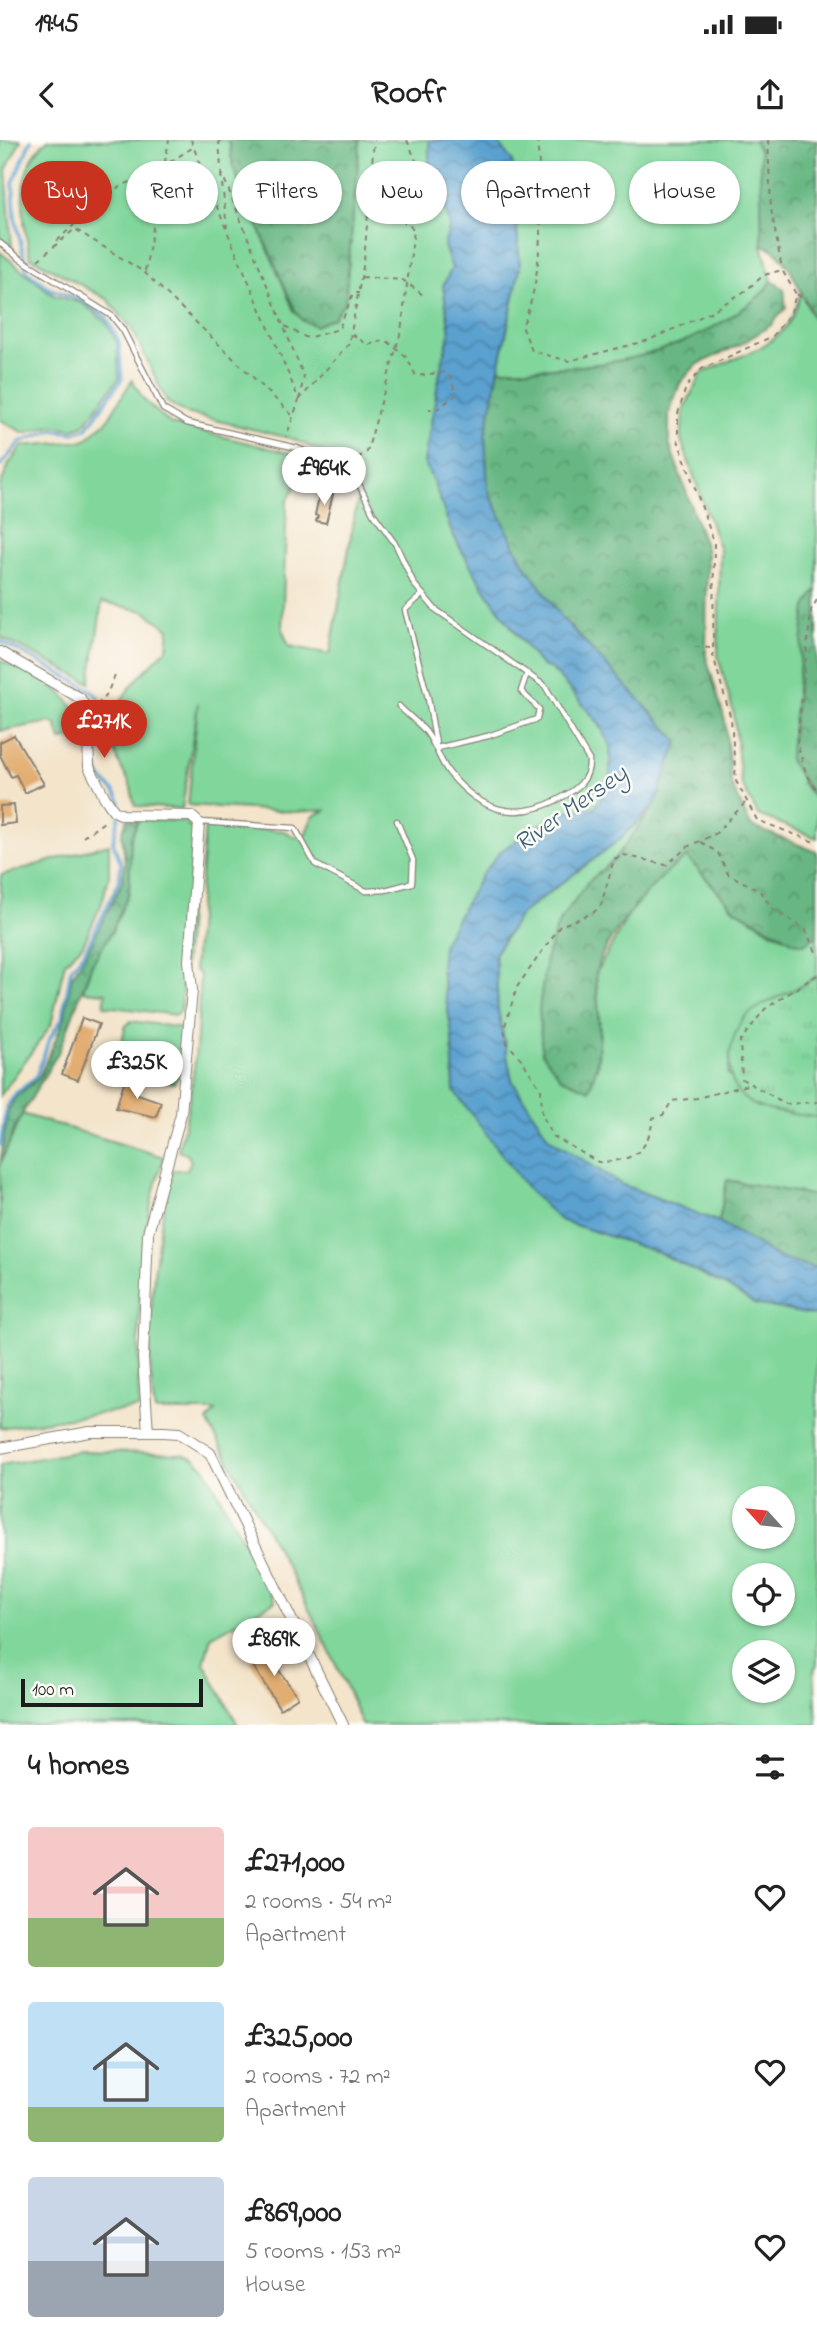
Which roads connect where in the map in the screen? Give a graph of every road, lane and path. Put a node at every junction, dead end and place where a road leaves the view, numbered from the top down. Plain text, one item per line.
1 (169, 140) edge
2 (191, 140) edge
3 (219, 140) edge
4 (374, 140) edge
5 (407, 140) edge
6 (537, 140) edge
7 (768, 140) edge
8 (193, 146) junction
9 (166, 161) edge
10 (173, 161) edge
11 (372, 161) edge
12 (416, 161) edge
13 (221, 171) junction
14 (126, 184) edge
15 (153, 224) edge
16 (367, 224) edge
17 (408, 224) edge
18 (227, 233) junction
19 (0, 243) edge
20 (51, 247) junction
21 (32, 266) junction
22 (782, 270) junction
23 (144, 272) junction
24 (756, 274) dead end
25 (361, 277) junction
26 (758, 279) junction
27 (359, 293) junction
28 (796, 294) junction
29 (423, 295) dead end
30 (817, 311) edge
31 (284, 326) junction
32 (351, 334) junction
33 (299, 401) junction
34 (429, 408) dead end
35 (293, 416) junction
36 (284, 444) junction
37 (342, 467) junction
38 (422, 594) junction
39 (817, 600) edge
40 (695, 647) dead end
41 (713, 648) junction
42 (0, 652) edge
43 (527, 673) junction
44 (116, 674) dead end
45 (399, 706) dead end
46 (86, 708) junction
47 (437, 748) junction
48 (817, 790) edge
49 (745, 802) junction
50 (114, 811) junction
51 (397, 821) dead end
52 (199, 823) junction
53 (83, 837) dead end
54 (700, 841) junction
55 (817, 844) edge
56 (817, 954) edge
57 (817, 975) edge
58 (751, 1084) junction
59 (817, 1102) edge
60 (148, 1432) junction
61 (0, 1448) edge
62 (344, 1725) edge

1 - 9 path
2 - 8 path
3 - 13 path
4 - 11 path
5 - 12 path
6 - 26 path
7 - 22 path
8 - 10 path
8 - 18 path
13 - 18 path
13 - 31 path
14 - 20 path
15 - 23 path
16 - 25 path
17 - 37 path
18 - 33 path
19 - 21 lane
20 - 21 path
20 - 23 path
21 - 36 lane
22 - 26 path
22 - 28 path
23 - 35 path
24 - 26 path
25 - 27 path
25 - 29 path
27 - 31 path
27 - 32 path
28 - 30 path
28 - 41 path
31 - 33 path
32 - 33 path
32 - 34 path
33 - 35 path
35 - 36 path
36 - 37 lane
37 - 38 lane
38 - 43 lane
38 - 47 lane
39 - 48 path
40 - 41 path
41 - 49 path
42 - 46 street
43 - 47 lane
43 - 47 lane
44 - 46 path
45 - 47 lane
46 - 50 street
49 - 54 path
49 - 55 path
50 - 52 street
50 - 53 path
51 - 52 lane
52 - 60 street
54 - 56 path
54 - 58 path
57 - 58 path
58 - 59 path
60 - 61 street
60 - 62 street

